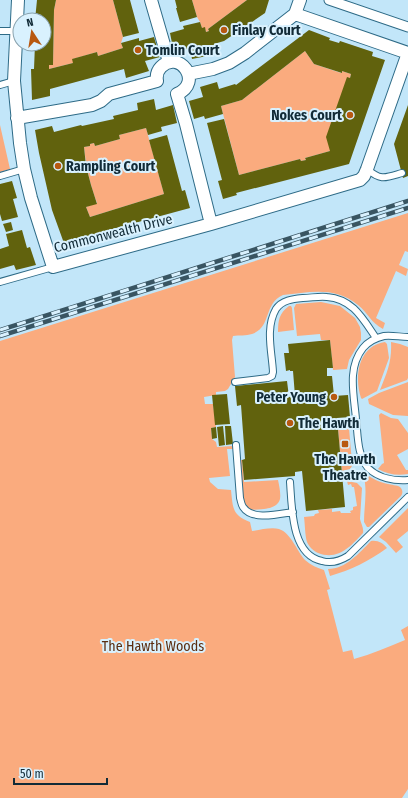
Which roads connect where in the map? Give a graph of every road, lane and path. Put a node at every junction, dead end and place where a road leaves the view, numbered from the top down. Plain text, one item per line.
1 (18, 0) edge
2 (151, 0) edge
3 (300, 0) edge
4 (329, 0) edge
5 (17, 12) edge
6 (295, 14) junction
7 (408, 27) edge
8 (0, 31) edge
9 (12, 31) edge
10 (15, 52) edge
11 (408, 53) edge
12 (168, 62) junction
13 (188, 74) junction
14 (14, 81) junction
15 (0, 85) edge
16 (17, 118) junction
17 (24, 169) junction
18 (367, 169) junction
19 (402, 173) dead end
20 (0, 176) edge
21 (211, 224) junction
22 (53, 267) junction
23 (0, 282) edge
24 (408, 337) edge
25 (376, 338) junction
26 (235, 382) dead end
27 (236, 445) dead end
28 (408, 480) edge
29 (290, 482) dead end
30 (408, 497) edge
31 (293, 512) junction

1 - 5 street, Commonwealth Drive
2 - 12 street
3 - 6 street
4 - 7 street
6 - 11 street, Commonwealth Drive
6 - 13 street
8 - 9 lane
10 - 14 street, Commonwealth Drive
11 - 18 street, Commonwealth Drive
12 - 13 street
12 - 16 street
13 - 21 street
14 - 15 lane
14 - 16 street, Commonwealth Drive
16 - 17 street, Commonwealth Drive
17 - 20 lane
17 - 22 street, Commonwealth Drive
18 - 19 lane
18 - 21 street, Commonwealth Drive
21 - 22 street, Commonwealth Drive
22 - 23 lane
24 - 25 lane
25 - 26 lane
25 - 28 lane
27 - 31 lane
29 - 31 lane
30 - 31 lane

